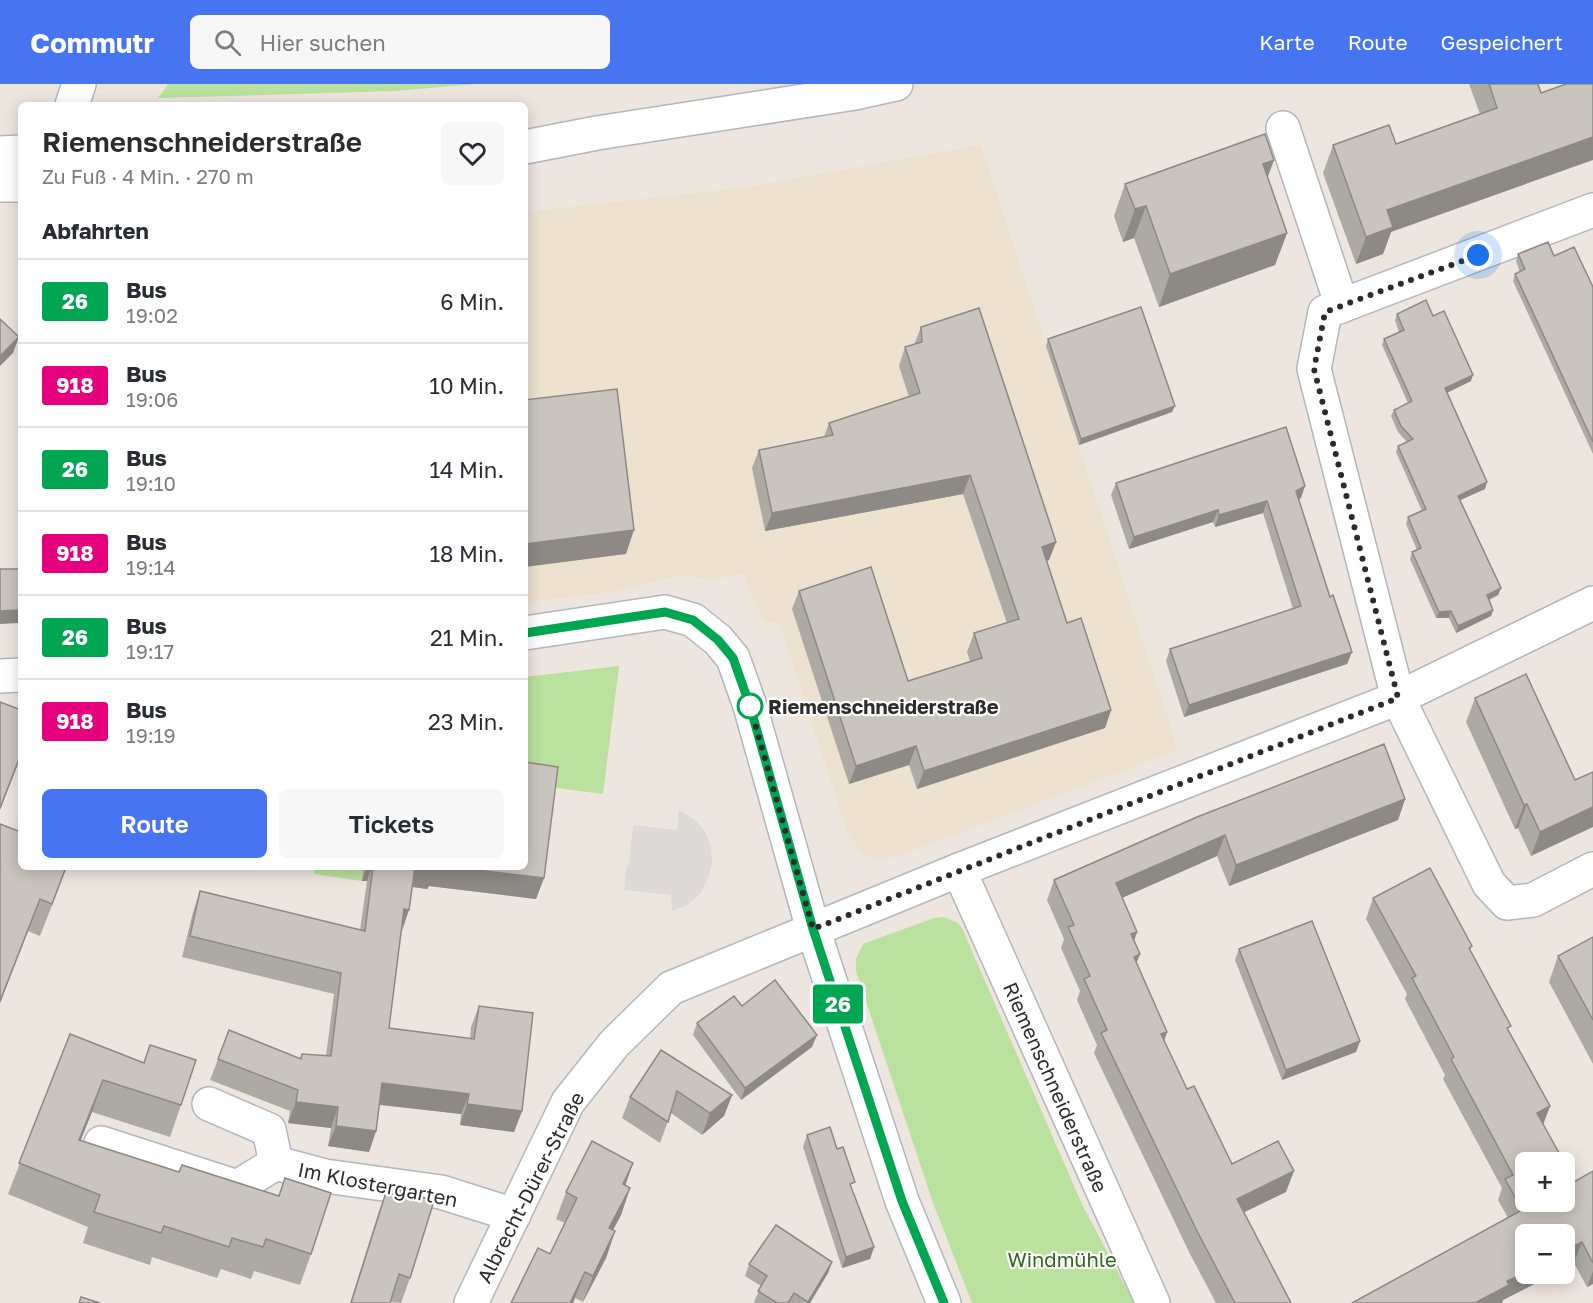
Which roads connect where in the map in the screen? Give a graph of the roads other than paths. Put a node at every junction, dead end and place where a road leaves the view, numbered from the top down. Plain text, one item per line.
1 (79, 84) edge
2 (897, 84) edge
3 (73, 102) edge
4 (1283, 128) dead end
5 (528, 132) edge
6 (597, 133) junction
7 (528, 146) edge
8 (18, 152) edge
9 (0, 153) edge
10 (0, 185) edge
11 (18, 185) edge
12 (1593, 210) edge
13 (1342, 306) junction
14 (1593, 603) edge
15 (528, 633) edge
16 (18, 675) edge
17 (0, 676) edge
18 (1398, 698) junction
19 (1593, 869) edge
20 (959, 870) junction
21 (813, 929) junction
22 (209, 1104) dead end
23 (100, 1143) dead end
24 (276, 1163) junction
25 (514, 1215) junction
26 (471, 1303) edge
27 (944, 1303) edge
28 (1153, 1303) edge

1 - 3 street
2 - 6 street
4 - 13 street
5 - 6 street
6 - 7 street
8 - 9 street
10 - 11 street
12 - 13 street
13 - 18 street
14 - 18 street, Albrecht-Dürer-Straße
15 - 21 street
16 - 17 street
18 - 19 street
18 - 20 street, Albrecht-Dürer-Straße
20 - 21 street, Albrecht-Dürer-Straße
20 - 28 street, Riemenschneiderstraße
21 - 25 street, Albrecht-Dürer-Straße
21 - 27 street
22 - 24 street, Im Klostergarten
23 - 24 street, Im Klostergarten
24 - 25 street, Im Klostergarten
25 - 26 street, Albrecht-Dürer-Straße

